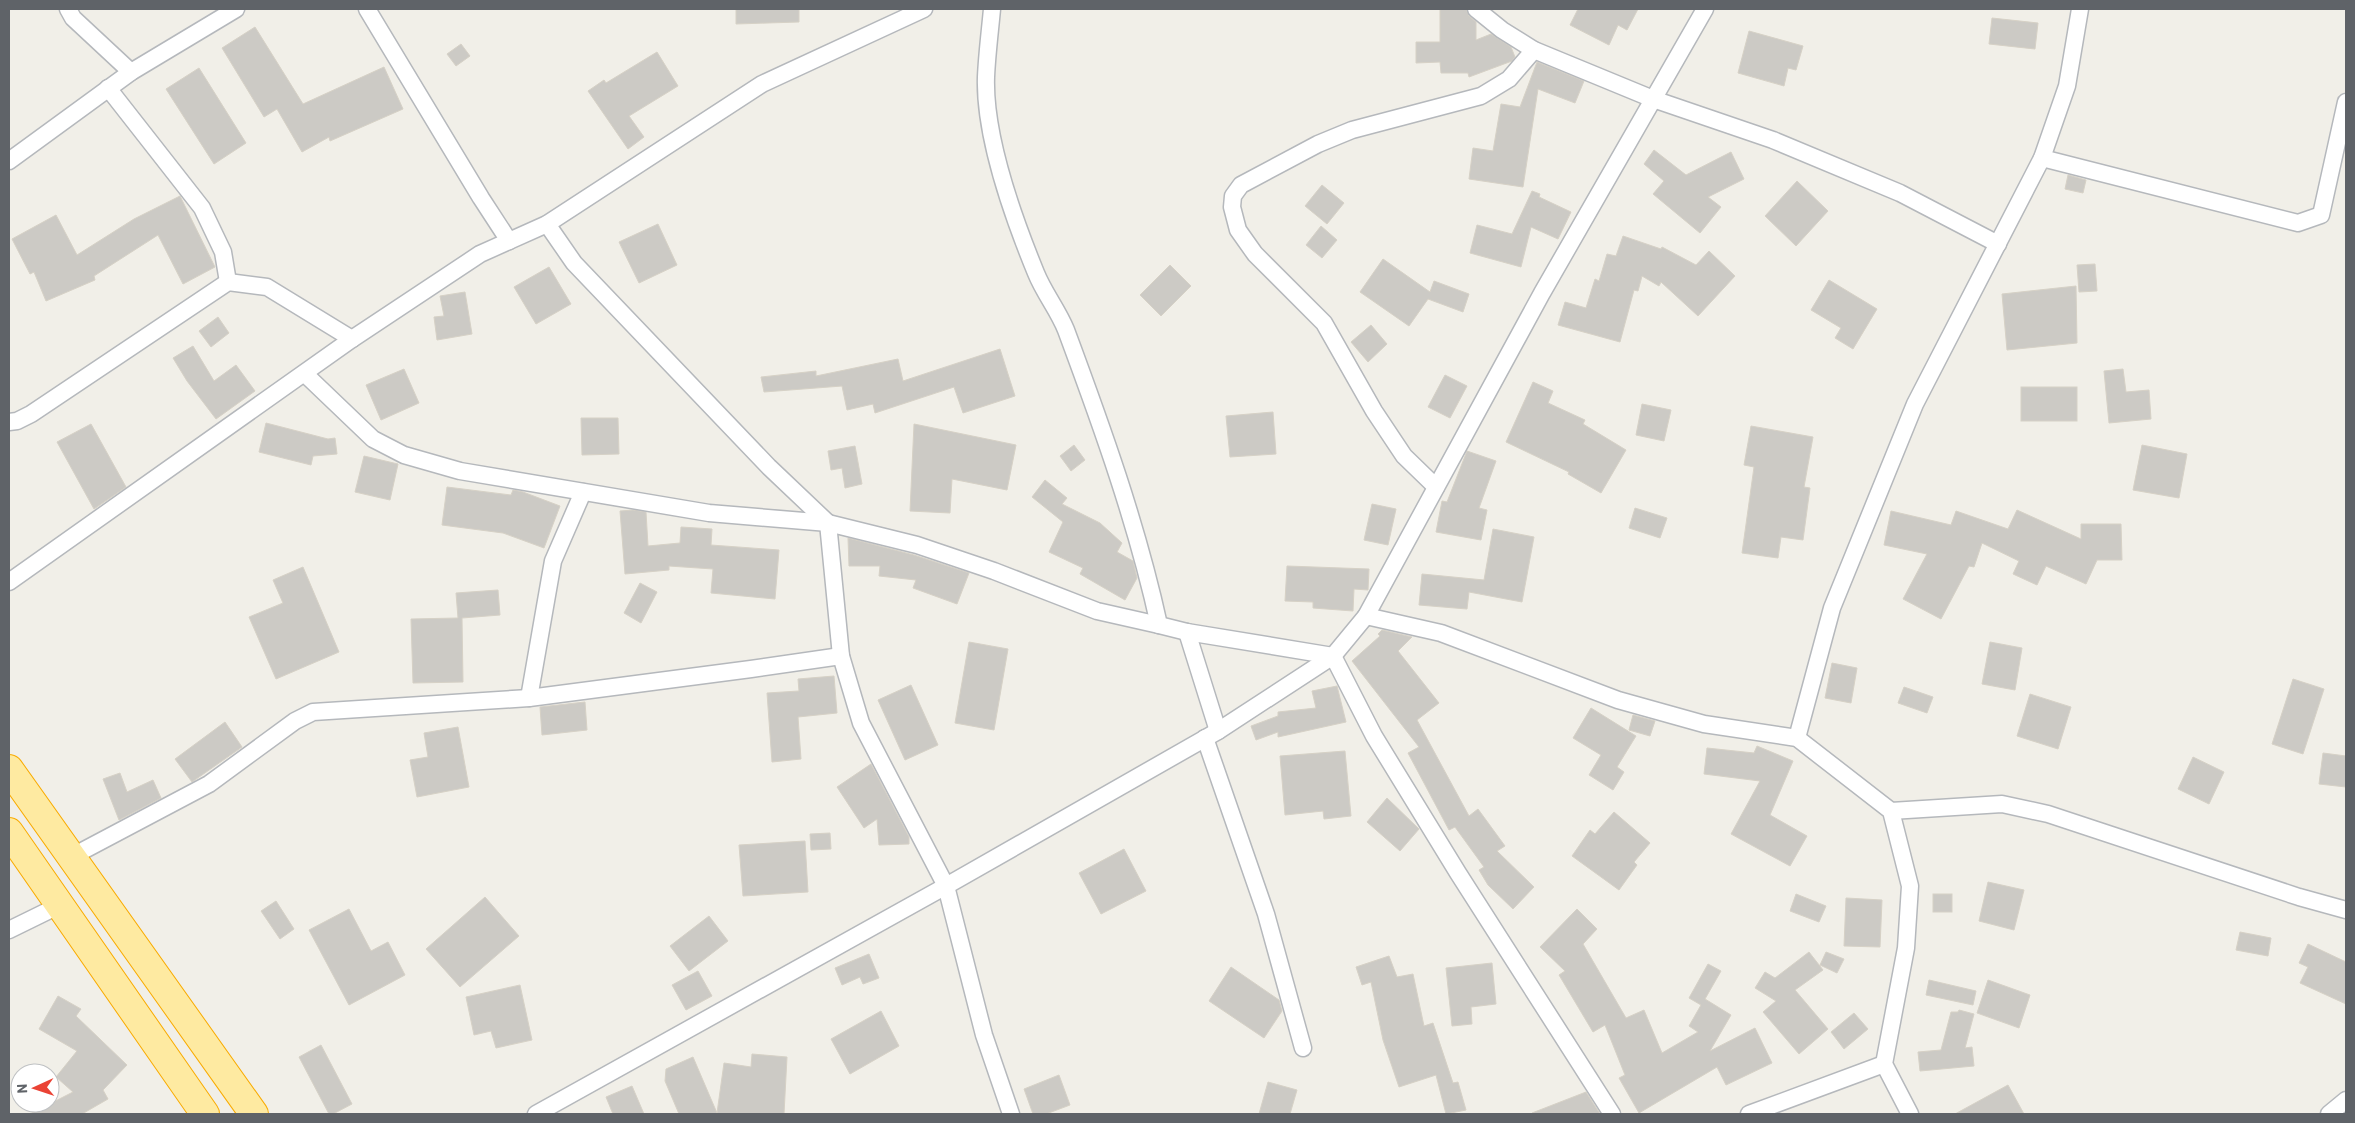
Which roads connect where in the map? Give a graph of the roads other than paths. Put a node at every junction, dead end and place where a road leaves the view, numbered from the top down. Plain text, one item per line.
1 (68, 9) edge
2 (236, 9) edge
3 (367, 9) edge
4 (896, 9) edge
5 (992, 9) edge
6 (1476, 9) edge
7 (1705, 9) edge
8 (2080, 9) edge
9 (921, 10) edge
10 (1534, 50) junction
11 (131, 72) junction
12 (108, 88) junction
13 (1653, 99) junction
14 (2346, 102) edge
15 (2042, 158) junction
16 (9, 161) edge
17 (547, 224) junction
18 (509, 241) junction
19 (1998, 244) junction
20 (228, 282) junction
21 (352, 339) junction
22 (305, 374) junction
23 (9, 422) edge
24 (1436, 487) junction
25 (583, 492) junction
26 (828, 524) junction
27 (9, 582) edge
28 (1366, 616) junction
29 (1159, 625) junction
30 (1187, 632) junction
31 (841, 656) junction
32 (1333, 656) junction
33 (529, 698) junction
34 (1211, 734) junction
35 (1797, 738) junction
36 (9, 769) edge
37 (1891, 811) junction
38 (9, 832) edge
39 (71, 857) junction
40 (946, 886) junction
41 (60, 905) junction
42 (2346, 910) edge
43 (9, 930) edge
44 (1303, 1048) dead end
45 (1884, 1064) junction
46 (2346, 1100) edge
47 (205, 1114) edge
48 (254, 1114) edge
49 (536, 1114) edge
50 (1011, 1114) edge
51 (1612, 1114) edge
52 (1749, 1114) edge
53 (1910, 1114) edge
54 (2329, 1114) edge

1 - 11 street
2 - 11 street
3 - 18 street
4 - 9 street
5 - 29 street
6 - 10 street
7 - 13 street
8 - 15 street
9 - 17 street
10 - 13 street
10 - 24 street
11 - 12 street
12 - 16 street
12 - 20 street
13 - 19 street
13 - 24 street
14 - 15 street
15 - 19 street
17 - 18 street
17 - 26 street
18 - 21 street
19 - 35 street
20 - 21 street
20 - 23 street
21 - 22 street
22 - 25 street
22 - 27 street
24 - 28 street
25 - 26 street
25 - 33 street
26 - 29 street
26 - 31 street
28 - 32 street
28 - 35 street
29 - 30 street
30 - 32 street
30 - 34 street
31 - 33 street
31 - 40 street
32 - 34 street
32 - 51 street
33 - 39 street
34 - 40 street
34 - 44 street
35 - 37 street
36 - 39 highway
37 - 42 street
37 - 45 street
38 - 41 highway
39 - 48 highway
40 - 49 street
40 - 50 street
41 - 43 street
41 - 47 highway
45 - 52 street
45 - 53 street
46 - 54 street

